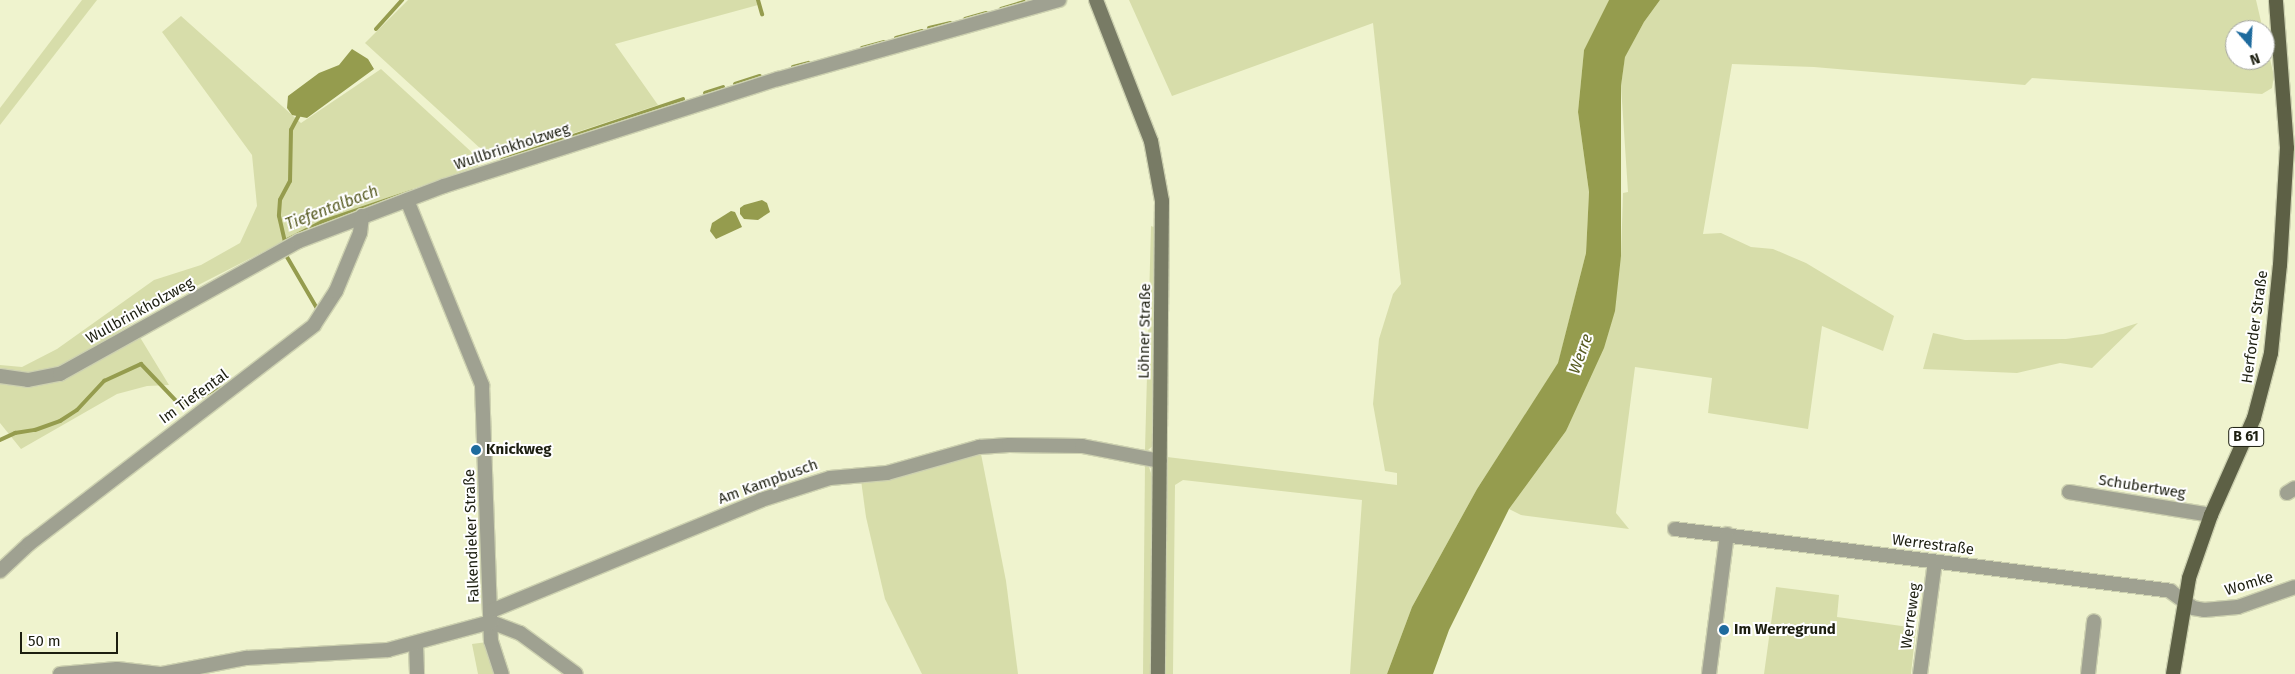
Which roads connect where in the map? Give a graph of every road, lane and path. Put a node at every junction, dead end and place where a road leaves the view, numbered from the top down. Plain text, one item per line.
1 (1059, 0) edge
2 (1096, 0) edge
3 (2276, 0) edge
4 (407, 200) junction
5 (362, 216) junction
6 (0, 376) edge
7 (1160, 461) junction
8 (2069, 492) dead end
9 (2211, 515) junction
10 (1674, 529) dead end
11 (1727, 534) junction
12 (1935, 562) junction
13 (0, 571) edge
14 (2295, 587) edge
15 (2183, 602) junction
16 (491, 616) junction
17 (2094, 621) dead end
18 (416, 644) junction
19 (60, 674) edge
20 (161, 674) edge
21 (417, 674) edge
22 (502, 674) edge
23 (576, 674) edge
24 (1158, 674) edge
25 (1709, 674) edge
26 (1920, 674) edge
27 (2088, 674) edge
28 (2173, 674) edge

1 - 4 street, Wullbrinkholzweg
2 - 7 main road, Löhner Straße
3 - 9 main road, Herforder Straße / B 61
4 - 5 street, Wullbrinkholzweg
4 - 16 street, Falkendieker Straße
5 - 6 street, Wullbrinkholzweg
5 - 13 street, Im Tiefental
7 - 16 street, Am Kampbusch
7 - 24 main road, Löhner Straße
8 - 9 street, Schubertweg
9 - 15 main road, Herforder Straße / B 61
10 - 11 street, Werrestraße
11 - 12 street, Werrestraße
11 - 25 street
12 - 15 street, Werrestraße
12 - 26 street, Werreweg
14 - 15 street, Womke
15 - 28 main road, Herforder Straße / B 61
16 - 18 street
16 - 22 street, Falkendieker Straße
16 - 23 street
17 - 27 street
18 - 20 street
18 - 21 street
19 - 20 street

